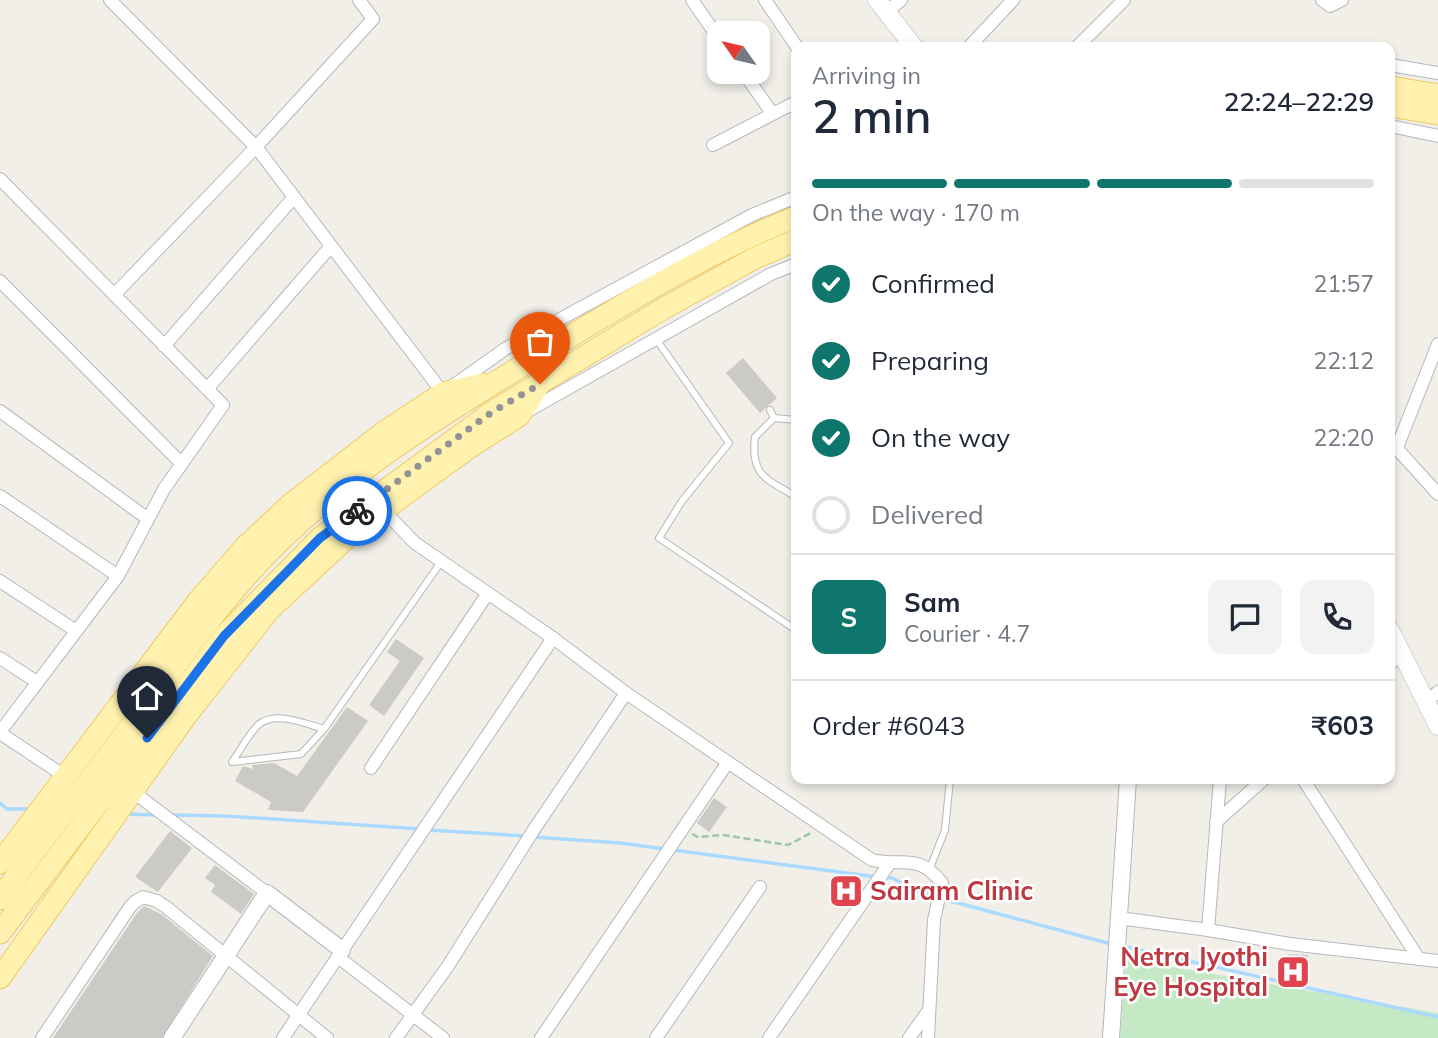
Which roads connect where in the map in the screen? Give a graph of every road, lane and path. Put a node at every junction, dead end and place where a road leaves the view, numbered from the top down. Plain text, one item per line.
1 (110, 0) edge
2 (359, 0) edge
3 (692, 0) edge
4 (765, 0) edge
5 (901, 0) edge
6 (1013, 0) edge
7 (1124, 0) edge
8 (1322, 0) edge
9 (1342, 0) edge
10 (882, 6) edge
11 (707, 22) edge
12 (794, 42) edge
13 (906, 42) edge
14 (974, 42) edge
15 (1081, 42) edge
16 (1395, 66) edge
17 (1438, 73) edge
18 (751, 84) edge
19 (1395, 88) edge
20 (1438, 95) edge
21 (791, 104) edge
22 (1395, 107) edge
23 (772, 113) junction
24 (1438, 114) edge
25 (1395, 127) edge
26 (1438, 136) edge
27 (713, 145) dead end
28 (256, 147) junction
29 (0, 180) edge
30 (294, 197) junction
31 (791, 199) edge
32 (791, 219) edge
33 (791, 242) edge
34 (331, 246) junction
35 (791, 266) edge
36 (0, 281) edge
37 (114, 295) junction
38 (656, 339) junction
39 (1438, 344) edge
40 (164, 346) junction
41 (500, 379) junction
42 (540, 384) junction
43 (207, 389) junction
44 (443, 393) junction
45 (770, 410) dead end
46 (0, 411) edge
47 (519, 416) junction
48 (774, 418) junction
49 (791, 420) edge
50 (1395, 441) edge
51 (1395, 447) edge
52 (182, 464) junction
53 (791, 494) edge
54 (1438, 494) edge
55 (0, 496) edge
56 (383, 510) junction
57 (148, 519) junction
58 (442, 561) junction
59 (118, 576) junction
60 (0, 581) edge
61 (488, 593) junction
62 (791, 627) edge
63 (76, 631) junction
64 (553, 638) junction
65 (0, 657) edge
66 (1395, 659) edge
67 (37, 682) junction
68 (626, 693) junction
69 (1432, 697) edge
70 (1438, 726) edge
71 (324, 729) junction
72 (0, 732) edge
73 (728, 762) junction
74 (370, 768) dead end
75 (66, 777) junction
76 (950, 784) edge
77 (1128, 784) edge
78 (1220, 784) edge
79 (1258, 784) edge
80 (1306, 784) edge
81 (132, 791) junction
82 (1216, 822) junction
83 (825, 828) junction
84 (684, 829) junction
85 (0, 863) edge
86 (889, 863) junction
87 (930, 868) junction
88 (760, 887) dead end
89 (267, 893) junction
90 (0, 898) edge
91 (1119, 918) junction
92 (1208, 930) junction
93 (0, 933) edge
94 (340, 953) junction
95 (227, 956) junction
96 (1419, 959) junction
97 (1438, 961) edge
98 (0, 978) edge
99 (929, 1010) junction
100 (299, 1015) junction
101 (413, 1015) junction
102 (41, 1038) edge
103 (172, 1038) edge
104 (284, 1038) edge
105 (327, 1038) edge
106 (397, 1038) edge
107 (443, 1038) edge
108 (541, 1038) edge
109 (656, 1038) edge
110 (769, 1038) edge
111 (909, 1038) edge
112 (928, 1038) edge
113 (1111, 1038) edge

1 - 28 street
2 - 28 street
3 - 11 street
4 - 12 street
5 - 10 street
6 - 14 street
7 - 15 street
8 - 9 street
10 - 13 main road
16 - 17 street
18 - 23 street
19 - 20 main road
21 - 23 street
22 - 24 main road
23 - 27 street
25 - 26 street
28 - 30 street
28 - 37 street
29 - 37 street
30 - 34 street
30 - 40 street
31 - 44 street
32 - 41 main road
33 - 42 main road
34 - 43 street
34 - 44 street
35 - 38 street
36 - 52 street
37 - 40 street
38 - 47 street
38 - 62 lane
39 - 50 street
40 - 43 street
41 - 44 main road
41 - 90 main road
42 - 47 main road
42 - 93 main road
43 - 52 street
44 - 75 main road
45 - 48 lane
46 - 57 street
47 - 56 main road
48 - 49 lane
48 - 53 lane
51 - 54 street
52 - 57 street
55 - 59 street
56 - 58 street
56 - 81 main road
57 - 59 street
58 - 61 street
58 - 71 lane
59 - 63 street
60 - 63 street
61 - 64 street
61 - 74 street
63 - 67 street
64 - 68 street
64 - 94 street
65 - 67 street
66 - 69 main road
67 - 72 street
68 - 73 street
68 - 101 street
69 - 70 main road
71 - 71 lane
72 - 75 street
73 - 83 street
73 - 84 street
75 - 85 main road
76 - 87 lane
77 - 91 street
78 - 82 street
79 - 82 street
80 - 96 street
81 - 89 street
81 - 98 main road
82 - 92 street
83 - 84 path
83 - 86 street
84 - 108 street
86 - 87 street
86 - 110 street
87 - 99 street
88 - 109 street
89 - 94 street
89 - 95 street
91 - 92 street
91 - 113 street
92 - 96 street
94 - 100 street
94 - 101 street
95 - 100 street
95 - 102 street
95 - 103 street
96 - 97 street
99 - 111 street
99 - 112 street
100 - 104 street
100 - 105 street
101 - 106 street
101 - 107 street

